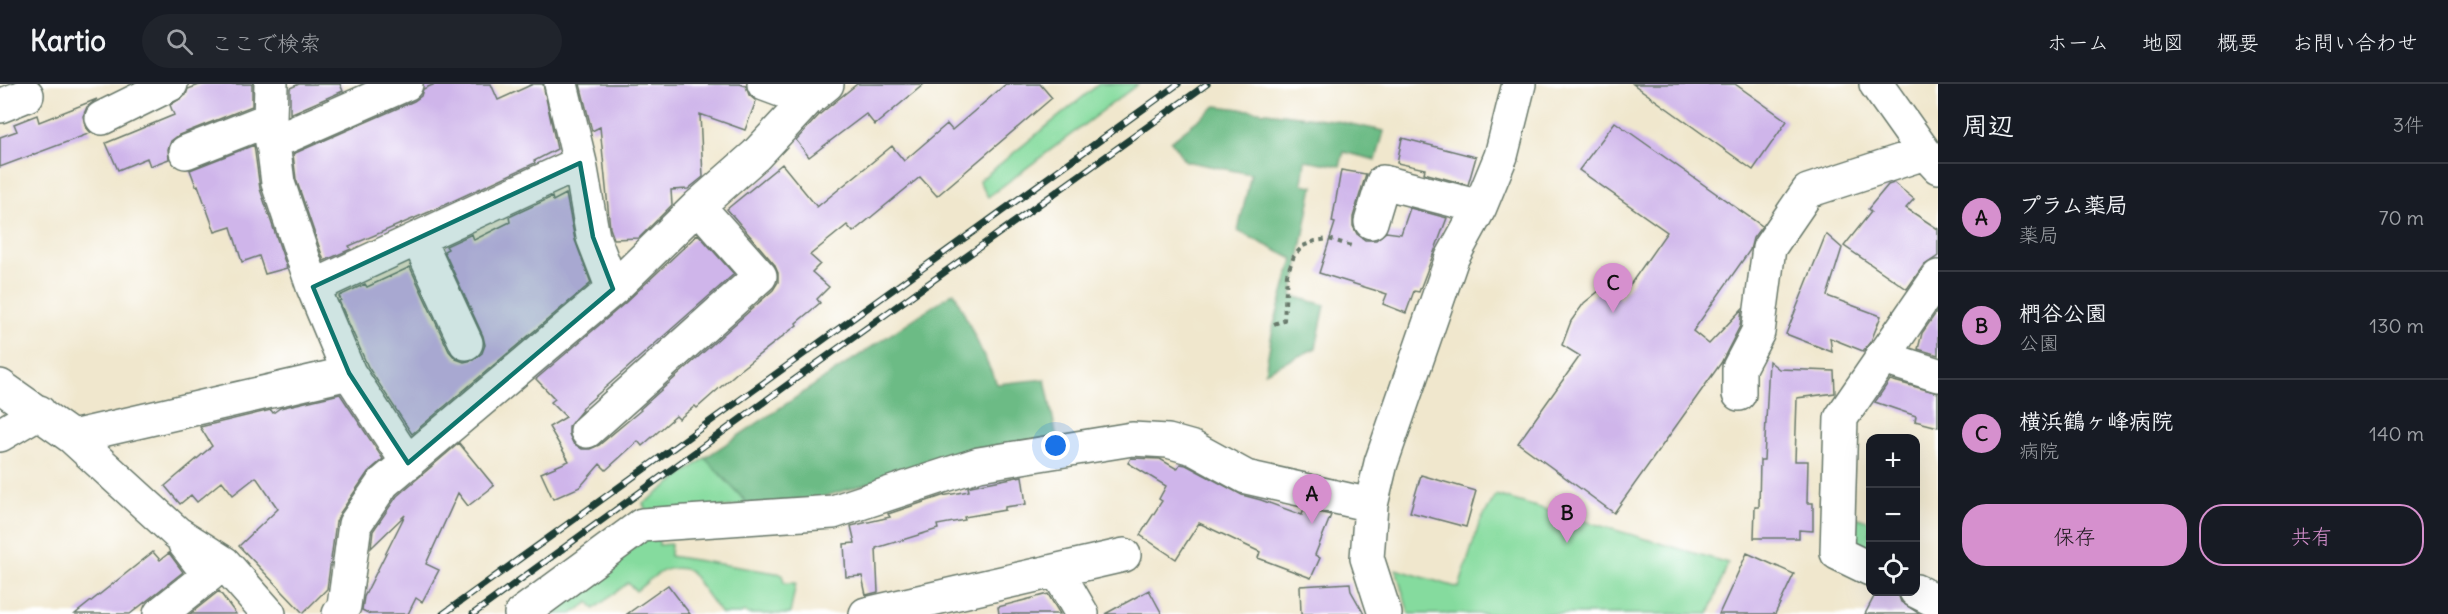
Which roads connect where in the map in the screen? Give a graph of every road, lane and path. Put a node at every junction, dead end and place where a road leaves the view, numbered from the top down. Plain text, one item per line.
1 (171, 84) edge
2 (271, 84) edge
3 (406, 84) edge
4 (561, 84) edge
5 (764, 84) edge
6 (1519, 84) edge
7 (1876, 84) edge
8 (817, 92) edge
9 (102, 118) dead end
10 (271, 131) junction
11 (186, 153) dead end
12 (1931, 160) edge
13 (580, 163) junction
14 (698, 206) junction
15 (1480, 207) junction
16 (1363, 235) joint
17 (418, 238) junction
18 (1938, 277) edge
19 (313, 287) junction
20 (613, 289) junction
21 (1274, 324) dead end
22 (466, 344) dead end
23 (1881, 357) junction
24 (349, 373) junction
25 (1938, 375) edge
26 (0, 386) edge
27 (1739, 394) dead end
28 (39, 412) junction
29 (587, 431) dead end
30 (0, 435) edge
31 (72, 437) junction
32 (408, 463) junction
33 (1371, 505) junction
34 (177, 533) junction
35 (1125, 555) dead end
36 (1866, 567) edge
37 (1057, 571) junction
38 (1920, 593) edge
39 (1938, 602) edge
40 (955, 604) edge
41 (160, 614) edge
42 (269, 614) edge
43 (339, 614) edge
44 (521, 614) edge
45 (866, 614) edge
46 (1082, 614) edge
47 (1385, 614) edge

1 - 9 street
2 - 10 street
3 - 10 street
4 - 13 street
5 - 8 street
6 - 15 street
7 - 12 street
8 - 14 street
10 - 11 street
10 - 19 street
12 - 27 street
13 - 17 street
13 - 20 street
14 - 20 street
14 - 29 street
15 - 16 street
15 - 33 street
16 - 21 path
17 - 19 street
17 - 22 street
18 - 23 street
19 - 24 street
20 - 32 street
23 - 25 street
23 - 36 street
24 - 31 street
24 - 32 street
26 - 28 street
28 - 30 street
28 - 31 street
31 - 34 street
32 - 43 street
33 - 44 street
33 - 47 street
34 - 41 street
34 - 42 street
35 - 37 street
37 - 40 street
37 - 46 street
38 - 39 street
40 - 45 street

